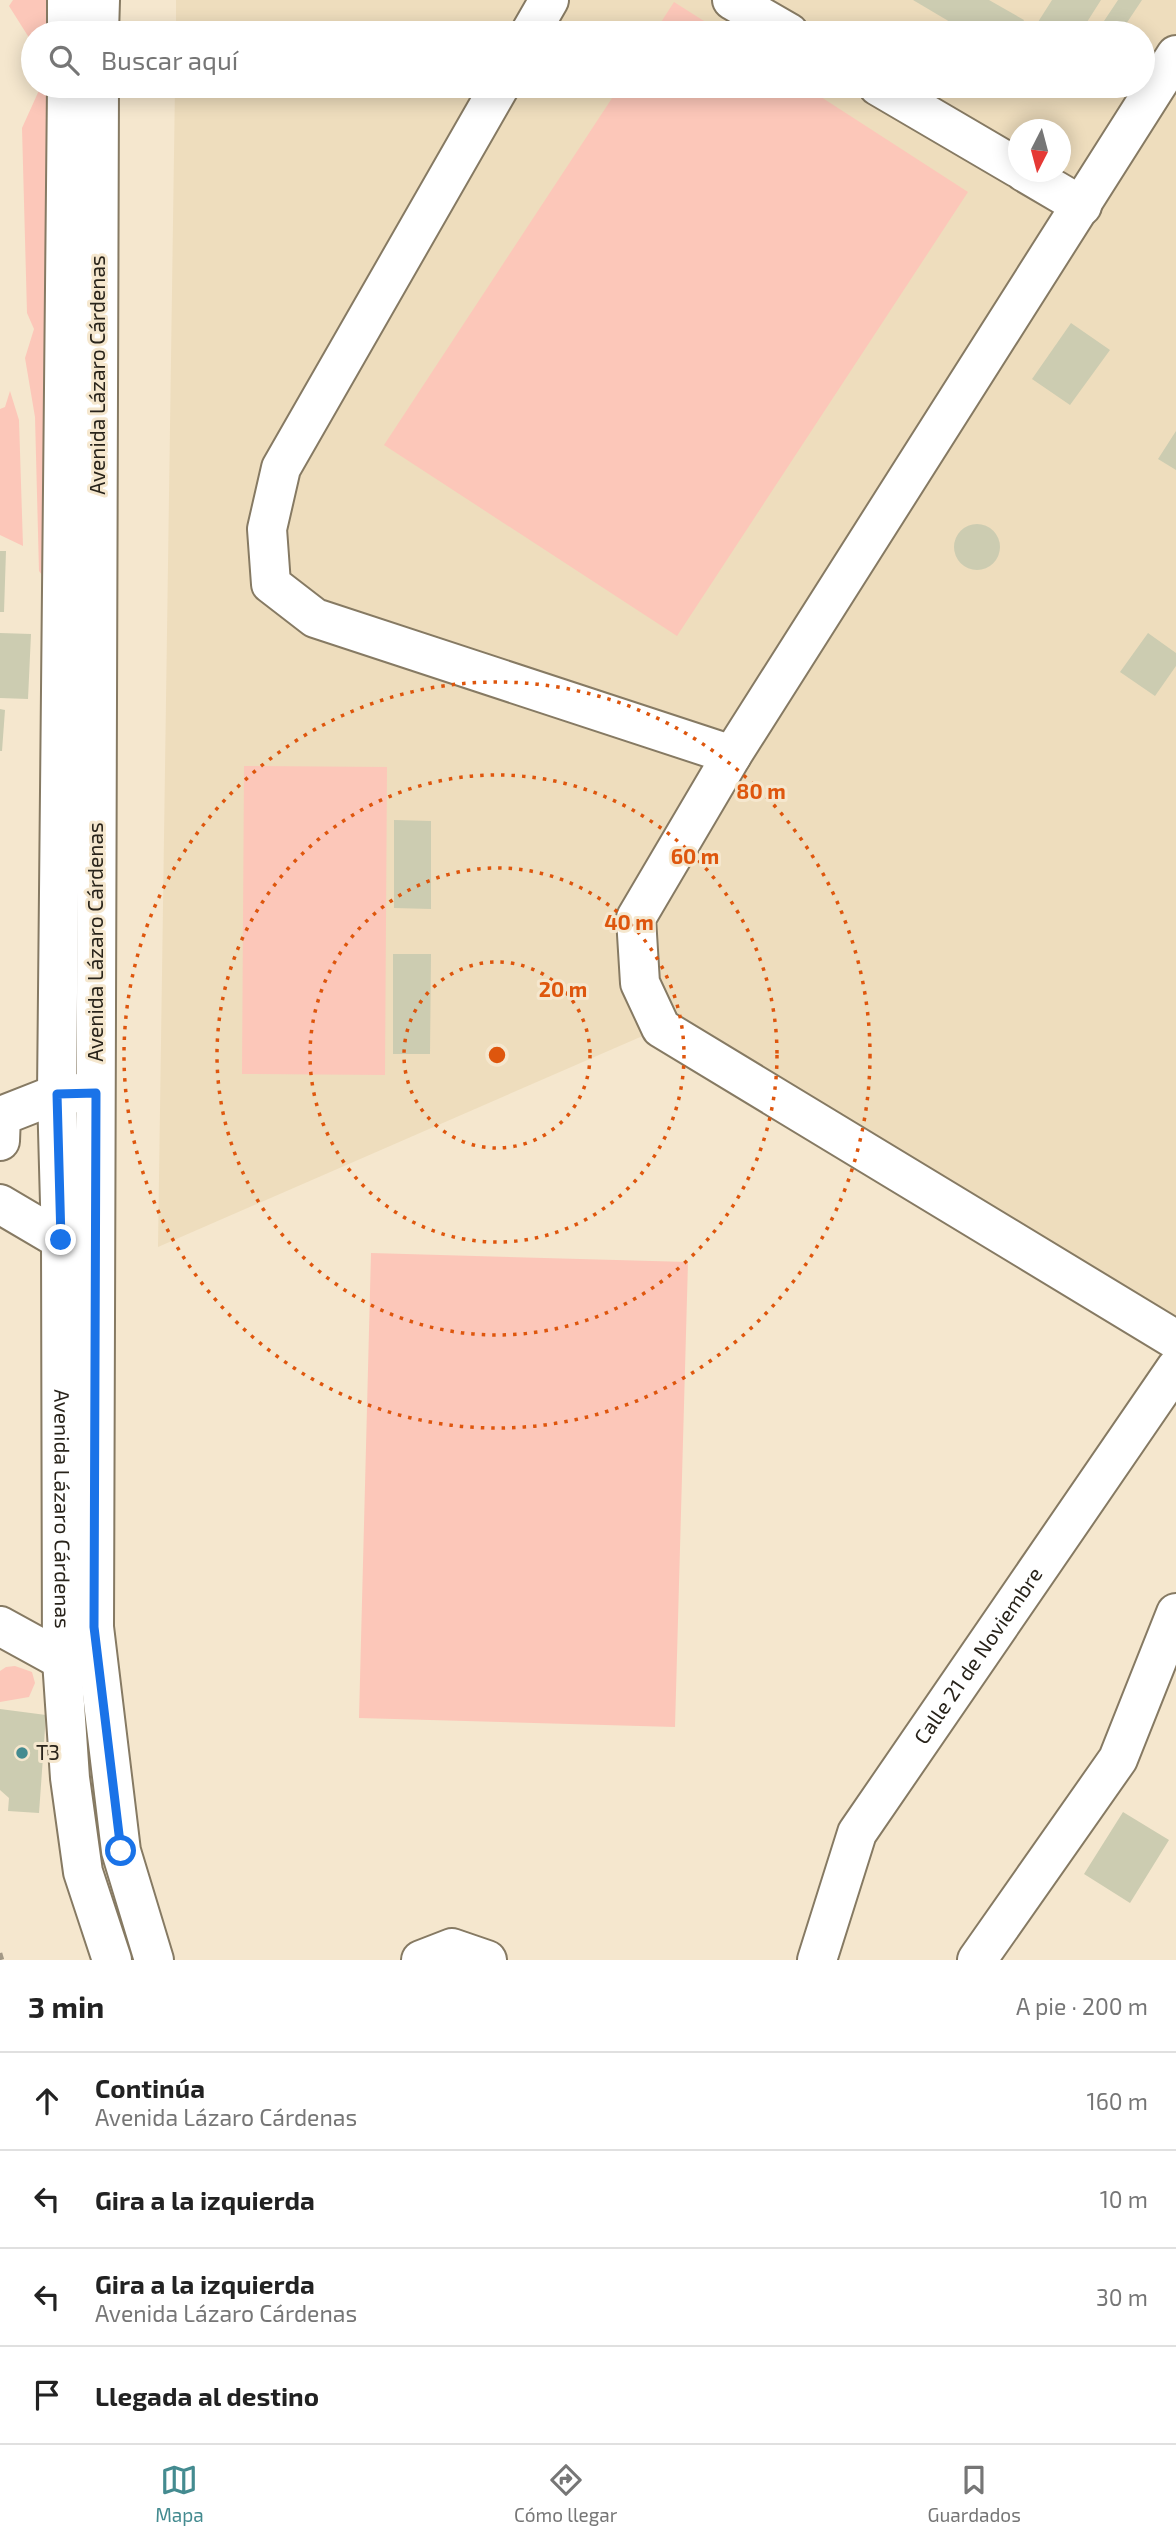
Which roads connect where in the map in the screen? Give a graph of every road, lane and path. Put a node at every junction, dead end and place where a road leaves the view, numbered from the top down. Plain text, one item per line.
1 (67, 0) edge
2 (100, 0) edge
3 (549, 0) edge
4 (732, 0) edge
5 (67, 21) edge
6 (99, 21) edge
7 (537, 21) edge
8 (768, 21) edge
9 (1176, 55) edge
10 (1155, 89) edge
11 (67, 98) edge
12 (99, 98) edge
13 (493, 98) edge
14 (898, 98) edge
15 (1149, 98) edge
16 (1008, 162) edge
17 (1041, 182) edge
18 (1082, 206) junction
19 (732, 755) junction
20 (96, 1093) junction
21 (57, 1094) junction
22 (0, 1141) edge
23 (0, 1204) edge
24 (61, 1240) junction
25 (1176, 1340) edge
26 (1176, 1368) edge
27 (1176, 1614) edge
28 (0, 1626) edge
29 (62, 1660) junction
30 (0, 1953) edge
31 (2, 1960) edge
32 (112, 1960) edge
33 (154, 1960) edge
34 (421, 1960) edge
35 (487, 1960) edge
36 (817, 1960) edge
37 (977, 1960) edge

1 - 5 street
2 - 6 street
3 - 7 street
4 - 8 street
9 - 10 street
11 - 21 street, Avenida Lázaro Cárdenas
12 - 20 street, Avenida Lázaro Cárdenas
13 - 19 street
14 - 16 street
15 - 18 street
17 - 18 street
18 - 19 street
19 - 25 street
20 - 21 street
20 - 33 street, Avenida Lázaro Cárdenas
21 - 22 street
21 - 24 street, Avenida Lázaro Cárdenas
23 - 24 street
24 - 29 street, Avenida Lázaro Cárdenas
26 - 36 street, Calle 21 de Noviembre
27 - 37 street
28 - 29 street
29 - 32 street, Avenida Lázaro Cárdenas
30 - 31 path
34 - 35 street

